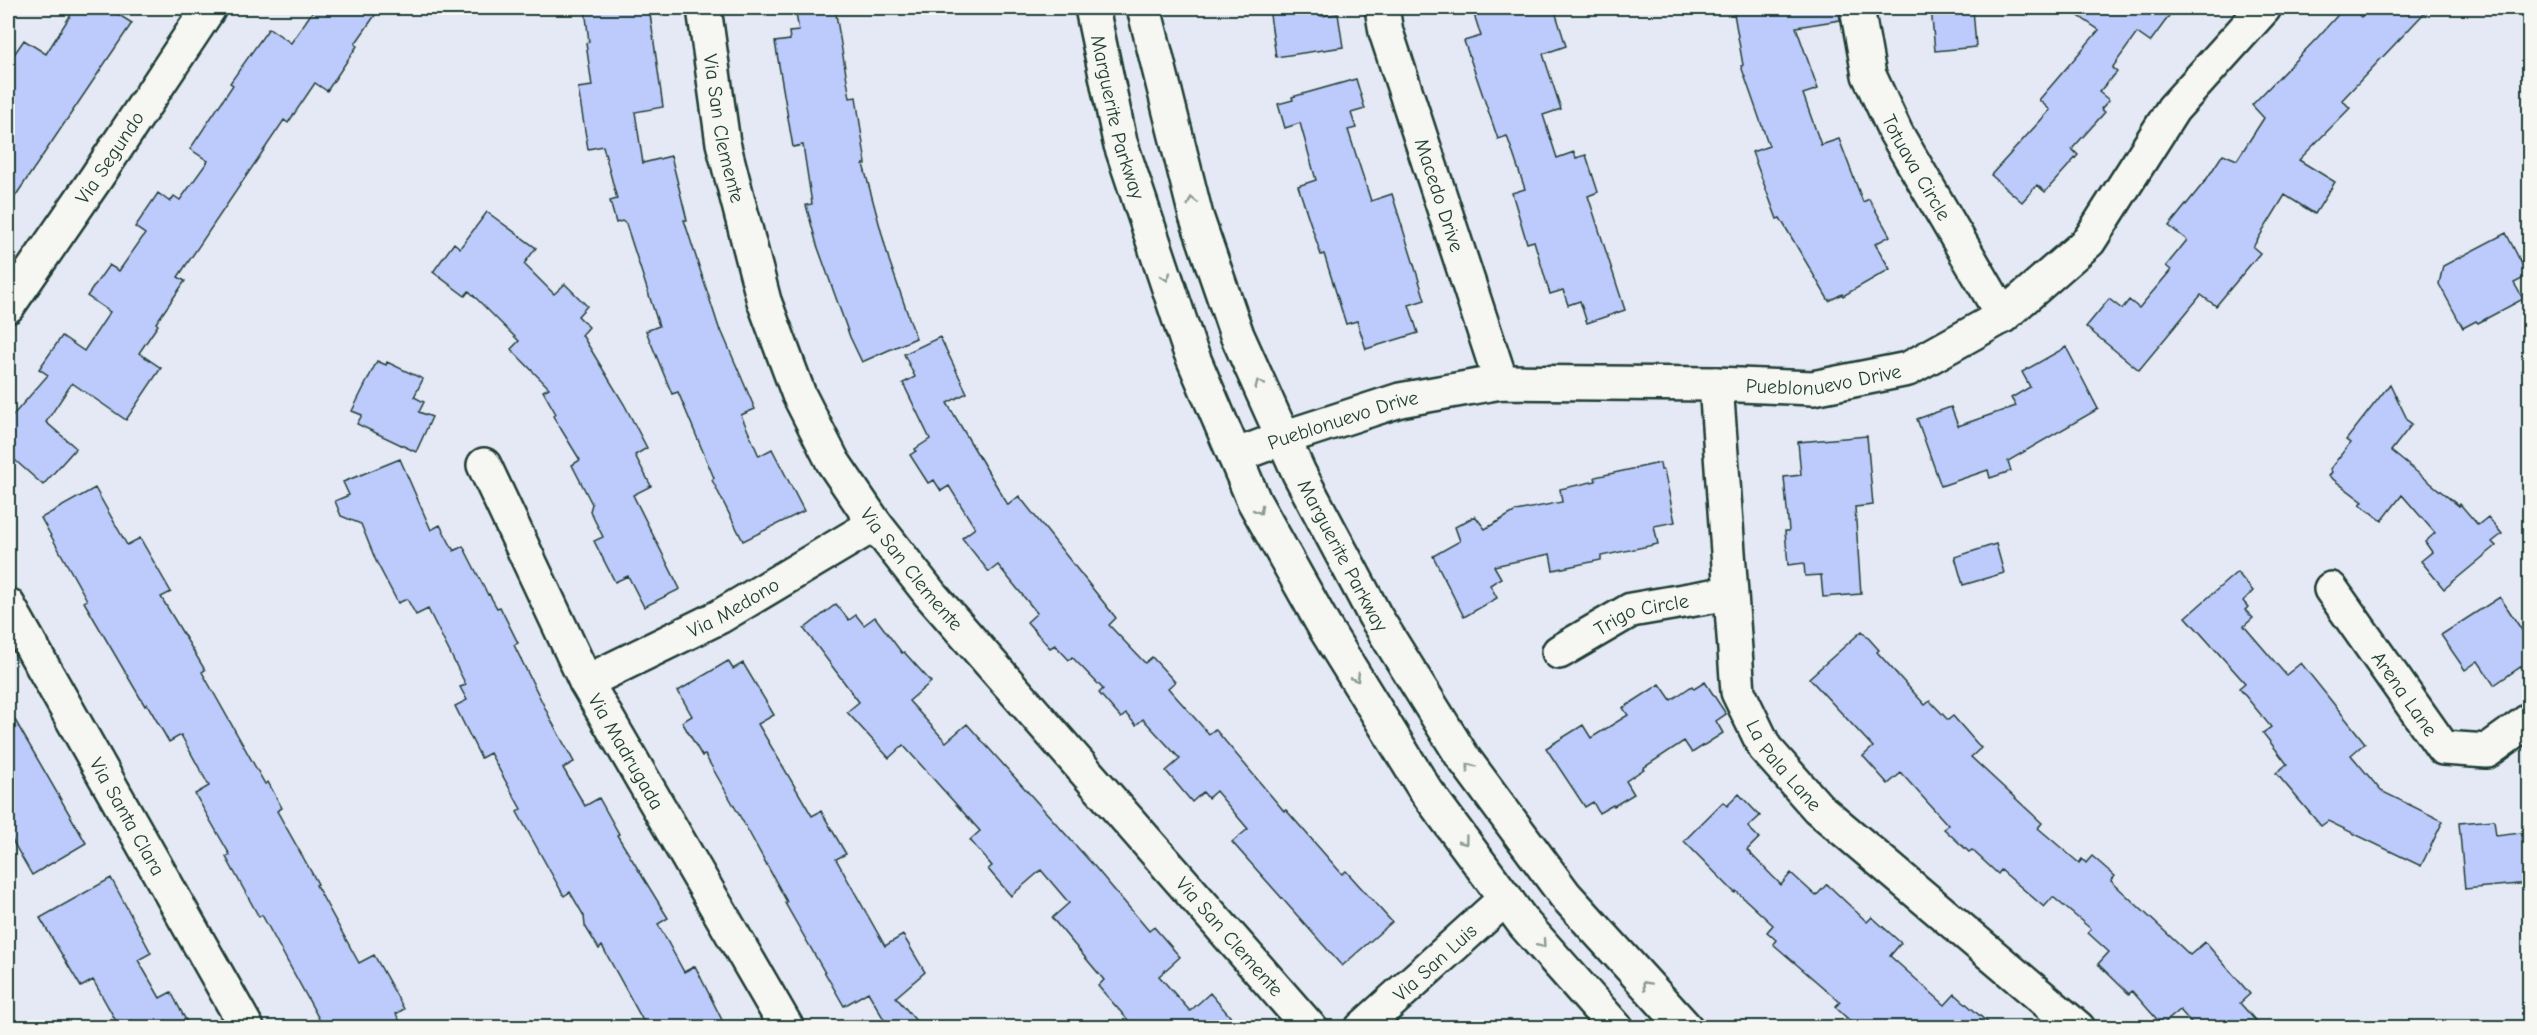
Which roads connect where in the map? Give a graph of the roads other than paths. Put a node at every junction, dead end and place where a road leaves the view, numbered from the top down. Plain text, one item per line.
1 (209, 8) edge
2 (704, 8) edge
3 (1092, 8) edge
4 (1144, 8) edge
5 (1382, 8) edge
6 (1857, 8) edge
7 (2264, 8) edge
8 (8, 306) edge
9 (2003, 316) junction
10 (1501, 382) junction
11 (1716, 384) junction
12 (1283, 438) junction
13 (1235, 456) junction
14 (484, 465) dead end
15 (875, 524) junction
16 (2331, 589) dead end
17 (1730, 593) junction
18 (8, 605) edge
19 (1559, 652) dead end
20 (586, 682) junction
21 (2529, 720) edge
22 (1543, 865) junction
23 (1506, 898) junction
24 (247, 1028) edge
25 (787, 1028) edge
26 (1310, 1028) edge
27 (1362, 1028) edge
28 (1616, 1028) edge
29 (1686, 1028) edge
30 (2078, 1028) edge

1 - 8 street, Via Segundo
2 - 15 street, Via San Clemente
3 -> 13 street, Marguerite Parkway
12 -> 4 street, Marguerite Parkway
5 - 10 street, Macedo Drive
6 - 9 street, Totuava Circle
7 - 9 street, Pueblonuevo Drive
9 - 11 street, Pueblonuevo Drive
10 - 11 street, Pueblonuevo Drive
10 - 12 street, Pueblonuevo Drive
11 - 17 street, La Pala Lane
12 - 13 street, Pueblonuevo Drive
22 -> 12 street, Marguerite Parkway
13 -> 23 street, Marguerite Parkway
14 - 20 street, Via Madrugada
15 - 20 street, Via Medono
15 - 26 street, Via San Clemente
16 - 21 street, Arena Lane
17 - 19 street, Trigo Circle
17 - 30 street, La Pala Lane
18 - 24 street, Via Santa Clara
20 - 25 street, Via Madrugada
22 - 23 street, Via San Luis
29 -> 22 street, Marguerite Parkway
23 - 27 street, Via San Luis
23 -> 28 street, Marguerite Parkway

